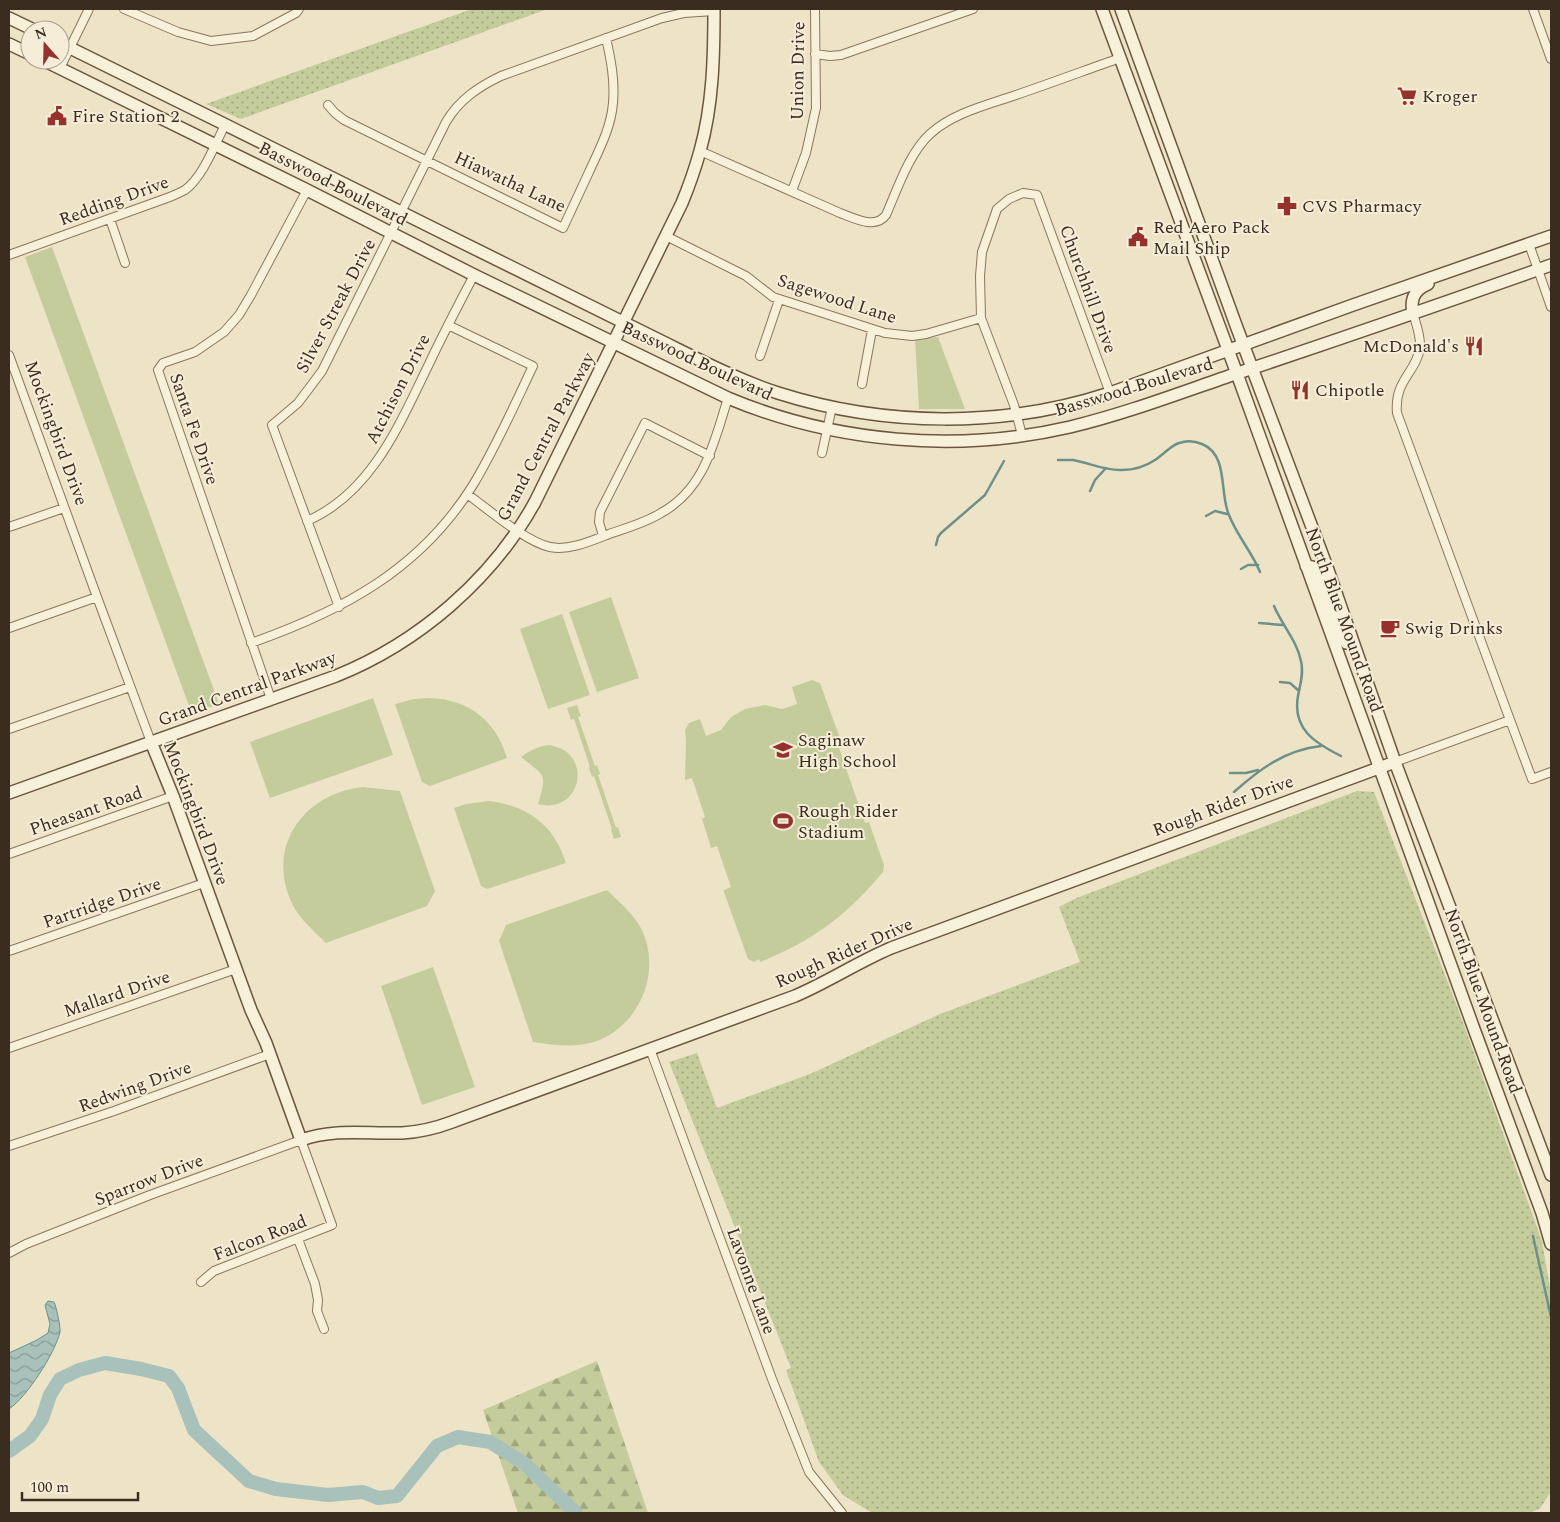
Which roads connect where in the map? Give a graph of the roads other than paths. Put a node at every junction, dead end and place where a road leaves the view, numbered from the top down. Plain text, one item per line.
1 (89, 9) edge
2 (124, 9) edge
3 (300, 9) edge
4 (815, 9) edge
5 (972, 9) edge
6 (1102, 9) edge
7 (1121, 9) edge
8 (1533, 9) edge
9 (714, 10) edge
10 (70, 38) edge
11 (606, 38) junction
12 (70, 48) edge
13 (815, 54) junction
14 (1120, 58) junction
15 (1551, 59) edge
16 (64, 70) edge
17 (328, 104) dead end
18 (225, 125) junction
19 (215, 145) junction
20 (700, 151) junction
21 (427, 160) junction
22 (307, 190) junction
23 (792, 191) junction
24 (401, 212) junction
25 (110, 218) junction
26 (391, 233) junction
27 (666, 236) junction
28 (1551, 236) edge
29 (1529, 244) junction
30 (9, 255) edge
31 (125, 263) dead end
32 (1551, 265) edge
33 (1538, 270) junction
34 (1441, 274) junction
35 (474, 275) junction
36 (780, 300) junction
37 (1551, 306) edge
38 (1413, 314) junction
39 (981, 318) junction
40 (624, 323) junction
41 (448, 325) junction
42 (872, 330) junction
43 (614, 342) junction
44 (1243, 345) junction
45 (1228, 350) junction
46 (9, 355) edge
47 (760, 356) dead end
48 (1252, 368) junction
49 (1237, 373) junction
50 (862, 384) dead end
51 (1110, 393) junction
52 (728, 398) junction
53 (832, 407) junction
54 (1017, 414) junction
55 (827, 429) junction
56 (1022, 435) junction
57 (822, 453) dead end
58 (710, 456) junction
59 (467, 494) junction
60 (64, 508) junction
61 (307, 521) junction
62 (9, 527) edge
63 (518, 531) junction
64 (603, 536) junction
65 (1306, 566) junction
66 (97, 597) junction
67 (339, 607) junction
68 (9, 628) edge
69 (251, 644) junction
70 (1358, 656) junction
71 (130, 686) junction
72 (270, 699) junction
73 (1510, 720) junction
74 (9, 729) edge
75 (151, 742) junction
76 (1395, 762) junction
77 (1379, 768) junction
78 (1551, 772) edge
79 (9, 792) edge
80 (173, 796) junction
81 (9, 854) edge
82 (204, 883) junction
83 (9, 951) edge
84 (236, 969) junction
85 (9, 1048) edge
86 (650, 1049) junction
87 (270, 1054) junction
88 (301, 1140) junction
89 (9, 1146) edge
90 (1551, 1175) edge
91 (1547, 1211) edge
92 (332, 1225) joint
93 (298, 1239) junction
94 (1551, 1239) edge
95 (9, 1253) edge
96 (202, 1282) dead end
97 (324, 1329) dead end
98 (842, 1513) edge

1 - 10 street
2 - 3 street
4 - 13 street, Union Drive
5 - 13 street
6 - 14 main road, North Blue Mound Road
7 - 44 main road, North Blue Mound Road
8 - 15 street
9 - 11 street, Silver Streak Drive
9 - 20 main road, Grand Central Parkway
11 - 21 street, Silver Streak Drive
11 - 21 street, Hiawatha Lane
12 - 18 main road, Basswood Boulevard
13 - 23 street, Union Drive
14 - 23 street
14 - 45 main road, North Blue Mound Road
16 - 19 main road, Basswood Boulevard
17 - 21 street
18 - 19 street, Redding Drive
18 - 24 main road, Basswood Boulevard
19 - 22 main road, Basswood Boulevard
19 - 25 street, Redding Drive
20 - 23 street
20 - 27 main road, Grand Central Parkway
21 - 24 street, Silver Streak Drive
22 - 26 main road, Basswood Boulevard
22 - 69 street, Santa Fe Drive
24 - 26 street, Silver Streak Drive
24 - 40 main road, Basswood Boulevard
25 - 30 street, Redding Drive
25 - 31 street
26 - 35 main road, Basswood Boulevard
26 - 61 street, Silver Streak Drive
27 - 36 street, Sagewood Lane
27 - 40 main road, Grand Central Parkway
28 - 29 main road, Basswood Boulevard
29 - 33 street
29 - 34 main road, Basswood Boulevard
32 - 33 main road, Basswood Boulevard
33 - 37 street
33 - 38 main road, Basswood Boulevard
34 - 38 main road
34 - 44 main road, Basswood Boulevard
35 - 41 street, Atchison Drive
35 - 43 main road, Basswood Boulevard
36 - 42 street, Sagewood Lane
36 - 47 street
38 - 48 main road, Basswood Boulevard
38 - 73 street
39 - 42 street, Sagewood Lane
39 - 51 street, Churchhill Drive
39 - 54 street
40 - 43 main road, Grand Central Parkway
40 - 53 main road, Basswood Boulevard
41 - 59 street
41 - 61 street, Atchison Drive
42 - 50 street
43 - 52 main road, Basswood Boulevard
43 - 63 main road, Grand Central Parkway
44 - 45 main road, Basswood Boulevard
44 - 48 main road, North Blue Mound Road
45 - 49 main road, North Blue Mound Road
45 - 51 main road, Basswood Boulevard
46 - 60 street, Mockingbird Drive
48 - 49 main road, Basswood Boulevard
48 - 70 main road, North Blue Mound Road
49 - 56 main road, Basswood Boulevard
49 - 65 main road, North Blue Mound Road
51 - 54 main road, Basswood Boulevard
52 - 55 main road, Basswood Boulevard
52 - 58 street
53 - 54 main road, Basswood Boulevard
53 - 55 street
54 - 56 street
55 - 56 main road, Basswood Boulevard
55 - 57 street
58 - 64 street
58 - 64 street
59 - 63 street
59 - 67 street
60 - 62 street
60 - 66 street, Mockingbird Drive
61 - 67 street, Silver Streak Drive
63 - 64 street
63 - 72 main road, Grand Central Parkway
65 - 70 main road
65 - 77 main road, North Blue Mound Road
66 - 68 street
66 - 71 street, Mockingbird Drive
67 - 69 street
69 - 72 street, Santa Fe Drive
70 - 76 main road, North Blue Mound Road
71 - 74 street
71 - 75 street, Mockingbird Drive
72 - 75 main road, Grand Central Parkway
73 - 76 street
73 - 78 street
75 - 79 main road, Grand Central Parkway
75 - 80 main road, Mockingbird Drive
76 - 77 main road, Rough Rider Drive
76 - 90 main road, North Blue Mound Road
77 - 86 main road, Rough Rider Drive
77 - 91 main road, North Blue Mound Road
80 - 81 street, Pheasant Road
80 - 82 main road, Mockingbird Drive
82 - 83 street, Partridge Drive
82 - 84 main road, Mockingbird Drive
84 - 85 street, Mallard Drive
84 - 87 main road, Mockingbird Drive
86 - 88 main road, Rough Rider Drive
86 - 98 street, Lavonne Lane
87 - 88 main road, Mockingbird Drive
87 - 89 street, Redwing Drive
88 - 92 street, Mockingbird Drive
88 - 95 street, Sparrow Drive
91 - 94 main road, North Blue Mound Road
92 - 93 street, Falcon Road
93 - 96 street, Falcon Road
93 - 97 street

